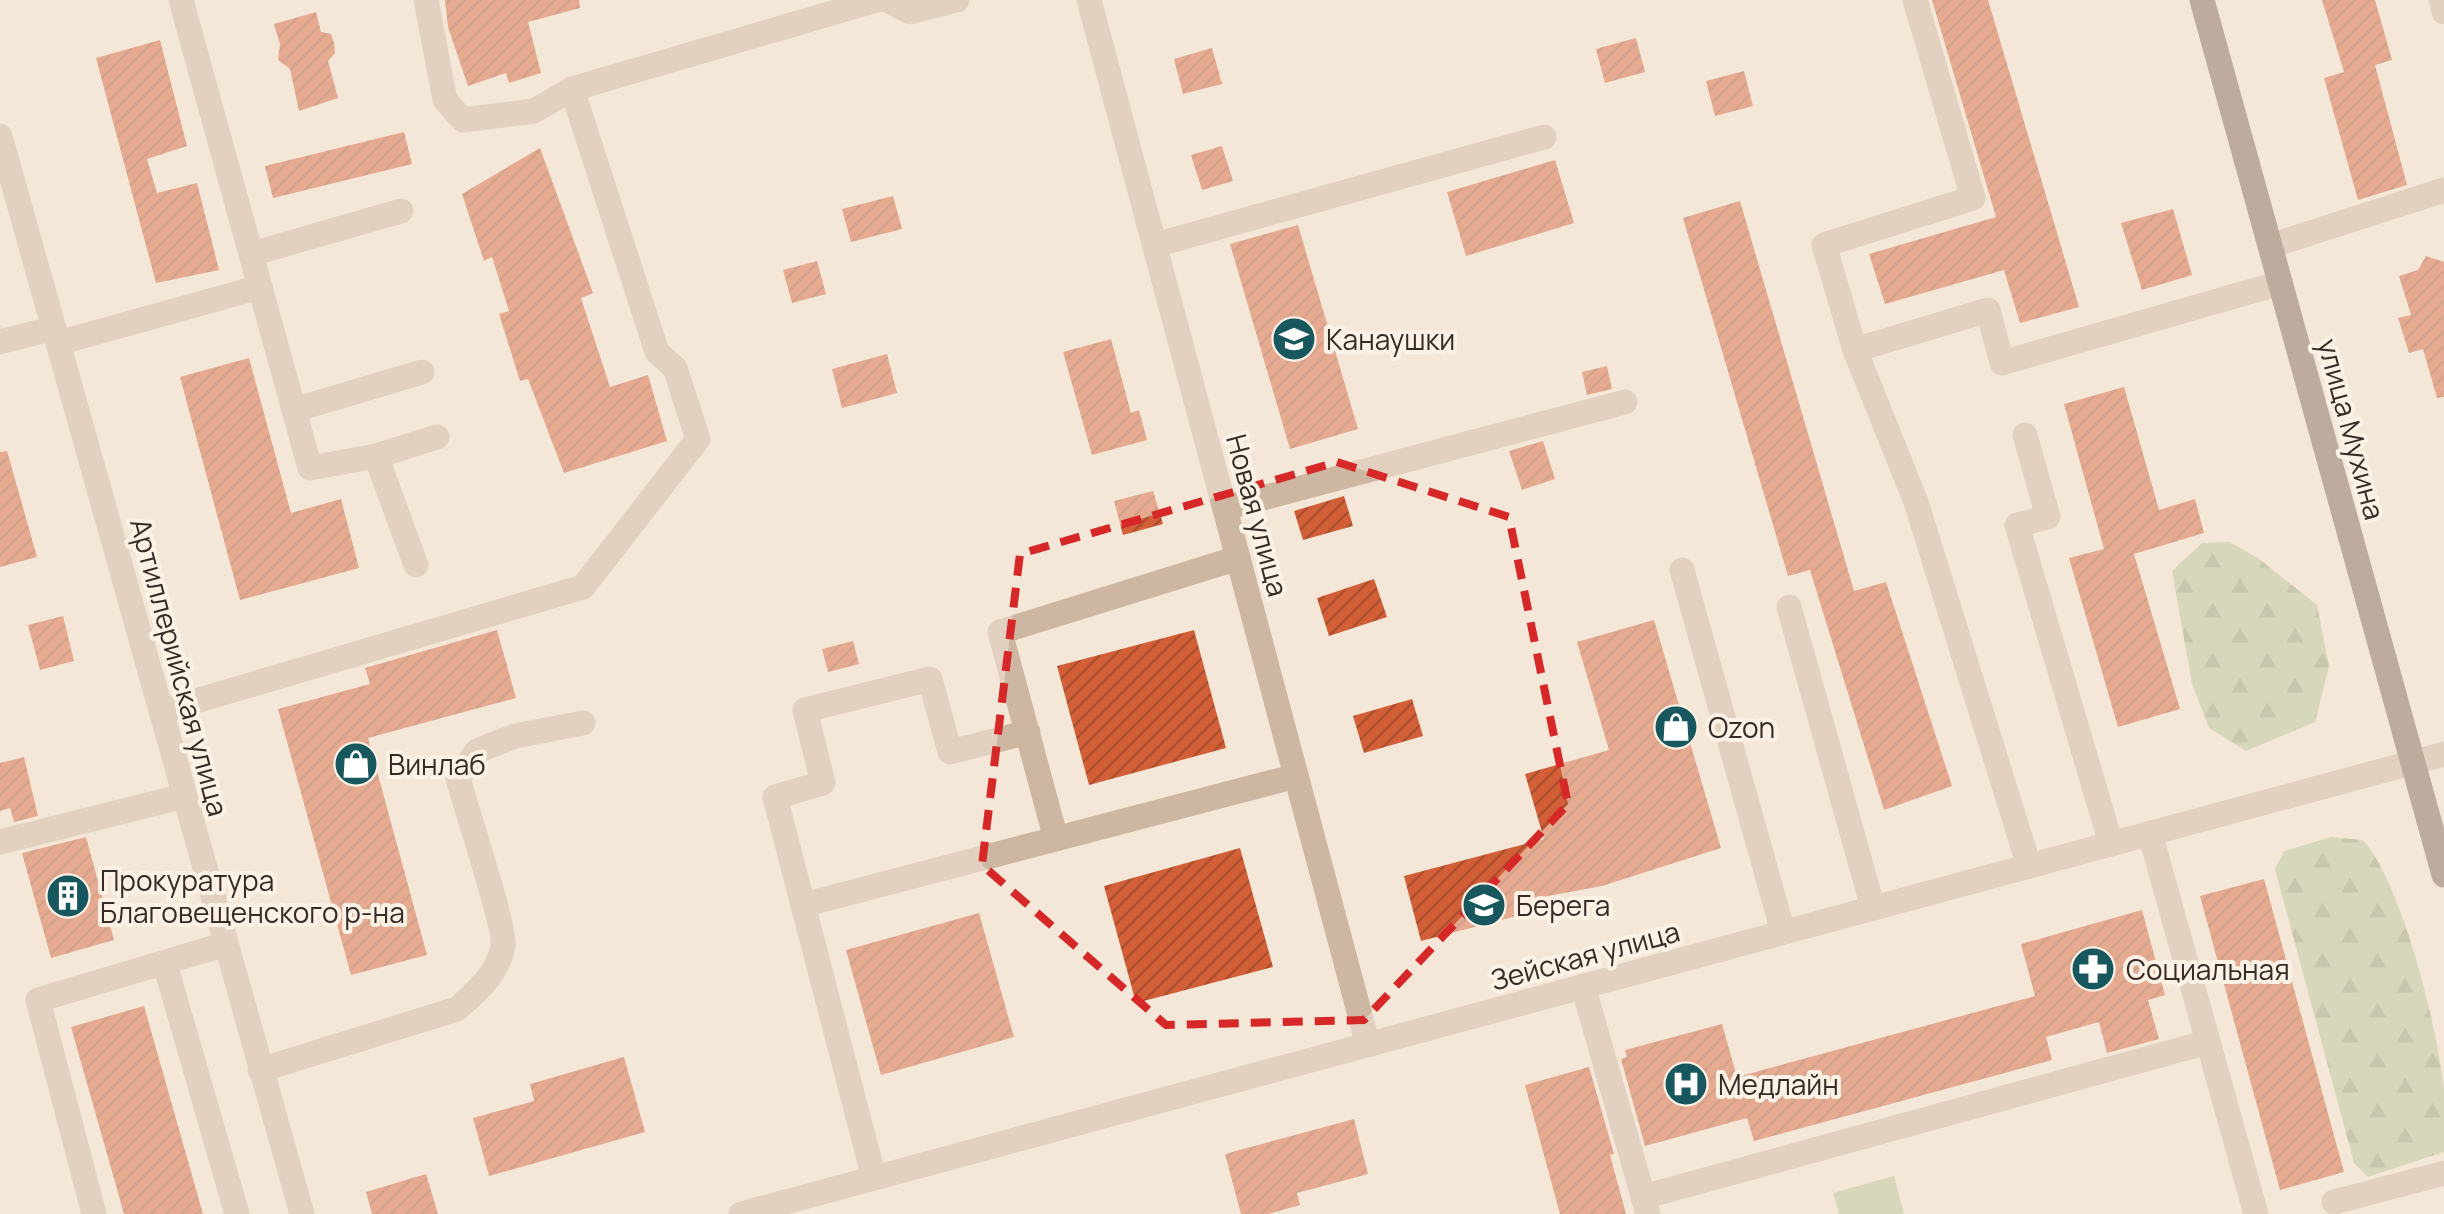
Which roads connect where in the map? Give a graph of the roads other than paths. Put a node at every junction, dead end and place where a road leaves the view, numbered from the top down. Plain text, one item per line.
1 (182, 0) edge
2 (426, 0) edge
3 (877, 0) edge
4 (887, 0) edge
5 (957, 0) edge
6 (1090, 0) edge
7 (1915, 0) edge
8 (2202, 0) edge
9 (2441, 0) edge
10 (2444, 12) edge
11 (572, 89) junction
12 (0, 136) edge
13 (1544, 137) dead end
14 (2444, 190) edge
15 (402, 212) dead end
16 (1155, 245) junction
17 (2270, 246) junction
18 (251, 254) junction
19 (2280, 282) junction
20 (260, 287) junction
21 (56, 335) junction
22 (0, 342) edge
23 (1855, 350) junction
24 (422, 372) dead end
25 (1625, 402) dead end
26 (294, 410) junction
27 (2025, 435) dead end
28 (437, 437) dead end
29 (376, 456) junction
30 (1225, 508) junction
31 (1238, 558) junction
32 (416, 565) dead end
33 (1682, 570) dead end
34 (1790, 607) dead end
35 (162, 712) junction
36 (582, 723) dead end
37 (1028, 732) junction
38 (2444, 754) edge
39 (2413, 762) junction
40 (1296, 776) junction
41 (184, 796) junction
42 (2150, 833) junction
43 (1056, 839) junction
44 (0, 842) edge
45 (2111, 844) junction
46 (2029, 866) junction
47 (2444, 875) edge
48 (803, 904) junction
49 (1873, 908) junction
50 (1783, 932) junction
51 (226, 944) junction
52 (165, 964) junction
53 (1584, 986) junction
54 (2208, 1042) junction
55 (1368, 1045) junction
56 (260, 1070) junction
57 (2444, 1173) edge
58 (874, 1178) junction
59 (2334, 1202) dead end
60 (1646, 1205) edge
61 (94, 1214) edge
62 (236, 1214) edge
63 (302, 1214) edge
64 (741, 1214) edge
65 (2256, 1214) edge

1 - 18 street
2 - 11 street
3 - 11 street
4 - 5 street
6 - 16 street, Новая улица
7 - 23 street
8 - 17 main road, улица Мухина
9 - 10 street
11 - 35 street
12 - 21 street, Артиллерийская улица
13 - 16 street
14 - 17 street
15 - 18 street
16 - 30 street, Новая улица
17 - 19 main road, улица Мухина
18 - 20 street
19 - 23 street
19 - 39 main road, улица Мухина
20 - 21 street
20 - 26 street
21 - 22 street
21 - 35 street, Артиллерийская улица
23 - 46 street
24 - 26 street
25 - 30 street
26 - 29 street
27 - 45 street
28 - 29 street
29 - 32 street
30 - 31 street, Новая улица
31 - 37 street
31 - 40 street, Новая улица
33 - 50 street
34 - 49 street
35 - 41 street, Артиллерийская улица
36 - 56 street
37 - 43 street
37 - 48 street
38 - 39 street, Зейская улица
39 - 42 street, Зейская улица
39 - 47 main road, улица Мухина
40 - 43 street
40 - 55 street, Новая улица
41 - 44 street
41 - 51 street, Артиллерийская улица
42 - 45 street, Зейская улица
42 - 54 street
43 - 48 street
45 - 46 street, Зейская улица
46 - 49 street, Зейская улица
48 - 58 street
49 - 50 street, Зейская улица
50 - 53 street, Зейская улица
51 - 52 street
51 - 56 street, Артиллерийская улица
52 - 61 street
52 - 62 street
53 - 55 street, Зейская улица
53 - 60 street
54 - 60 street
54 - 65 street
55 - 58 street, Зейская улица
56 - 63 street, Артиллерийская улица
57 - 59 street
58 - 64 street, Зейская улица

